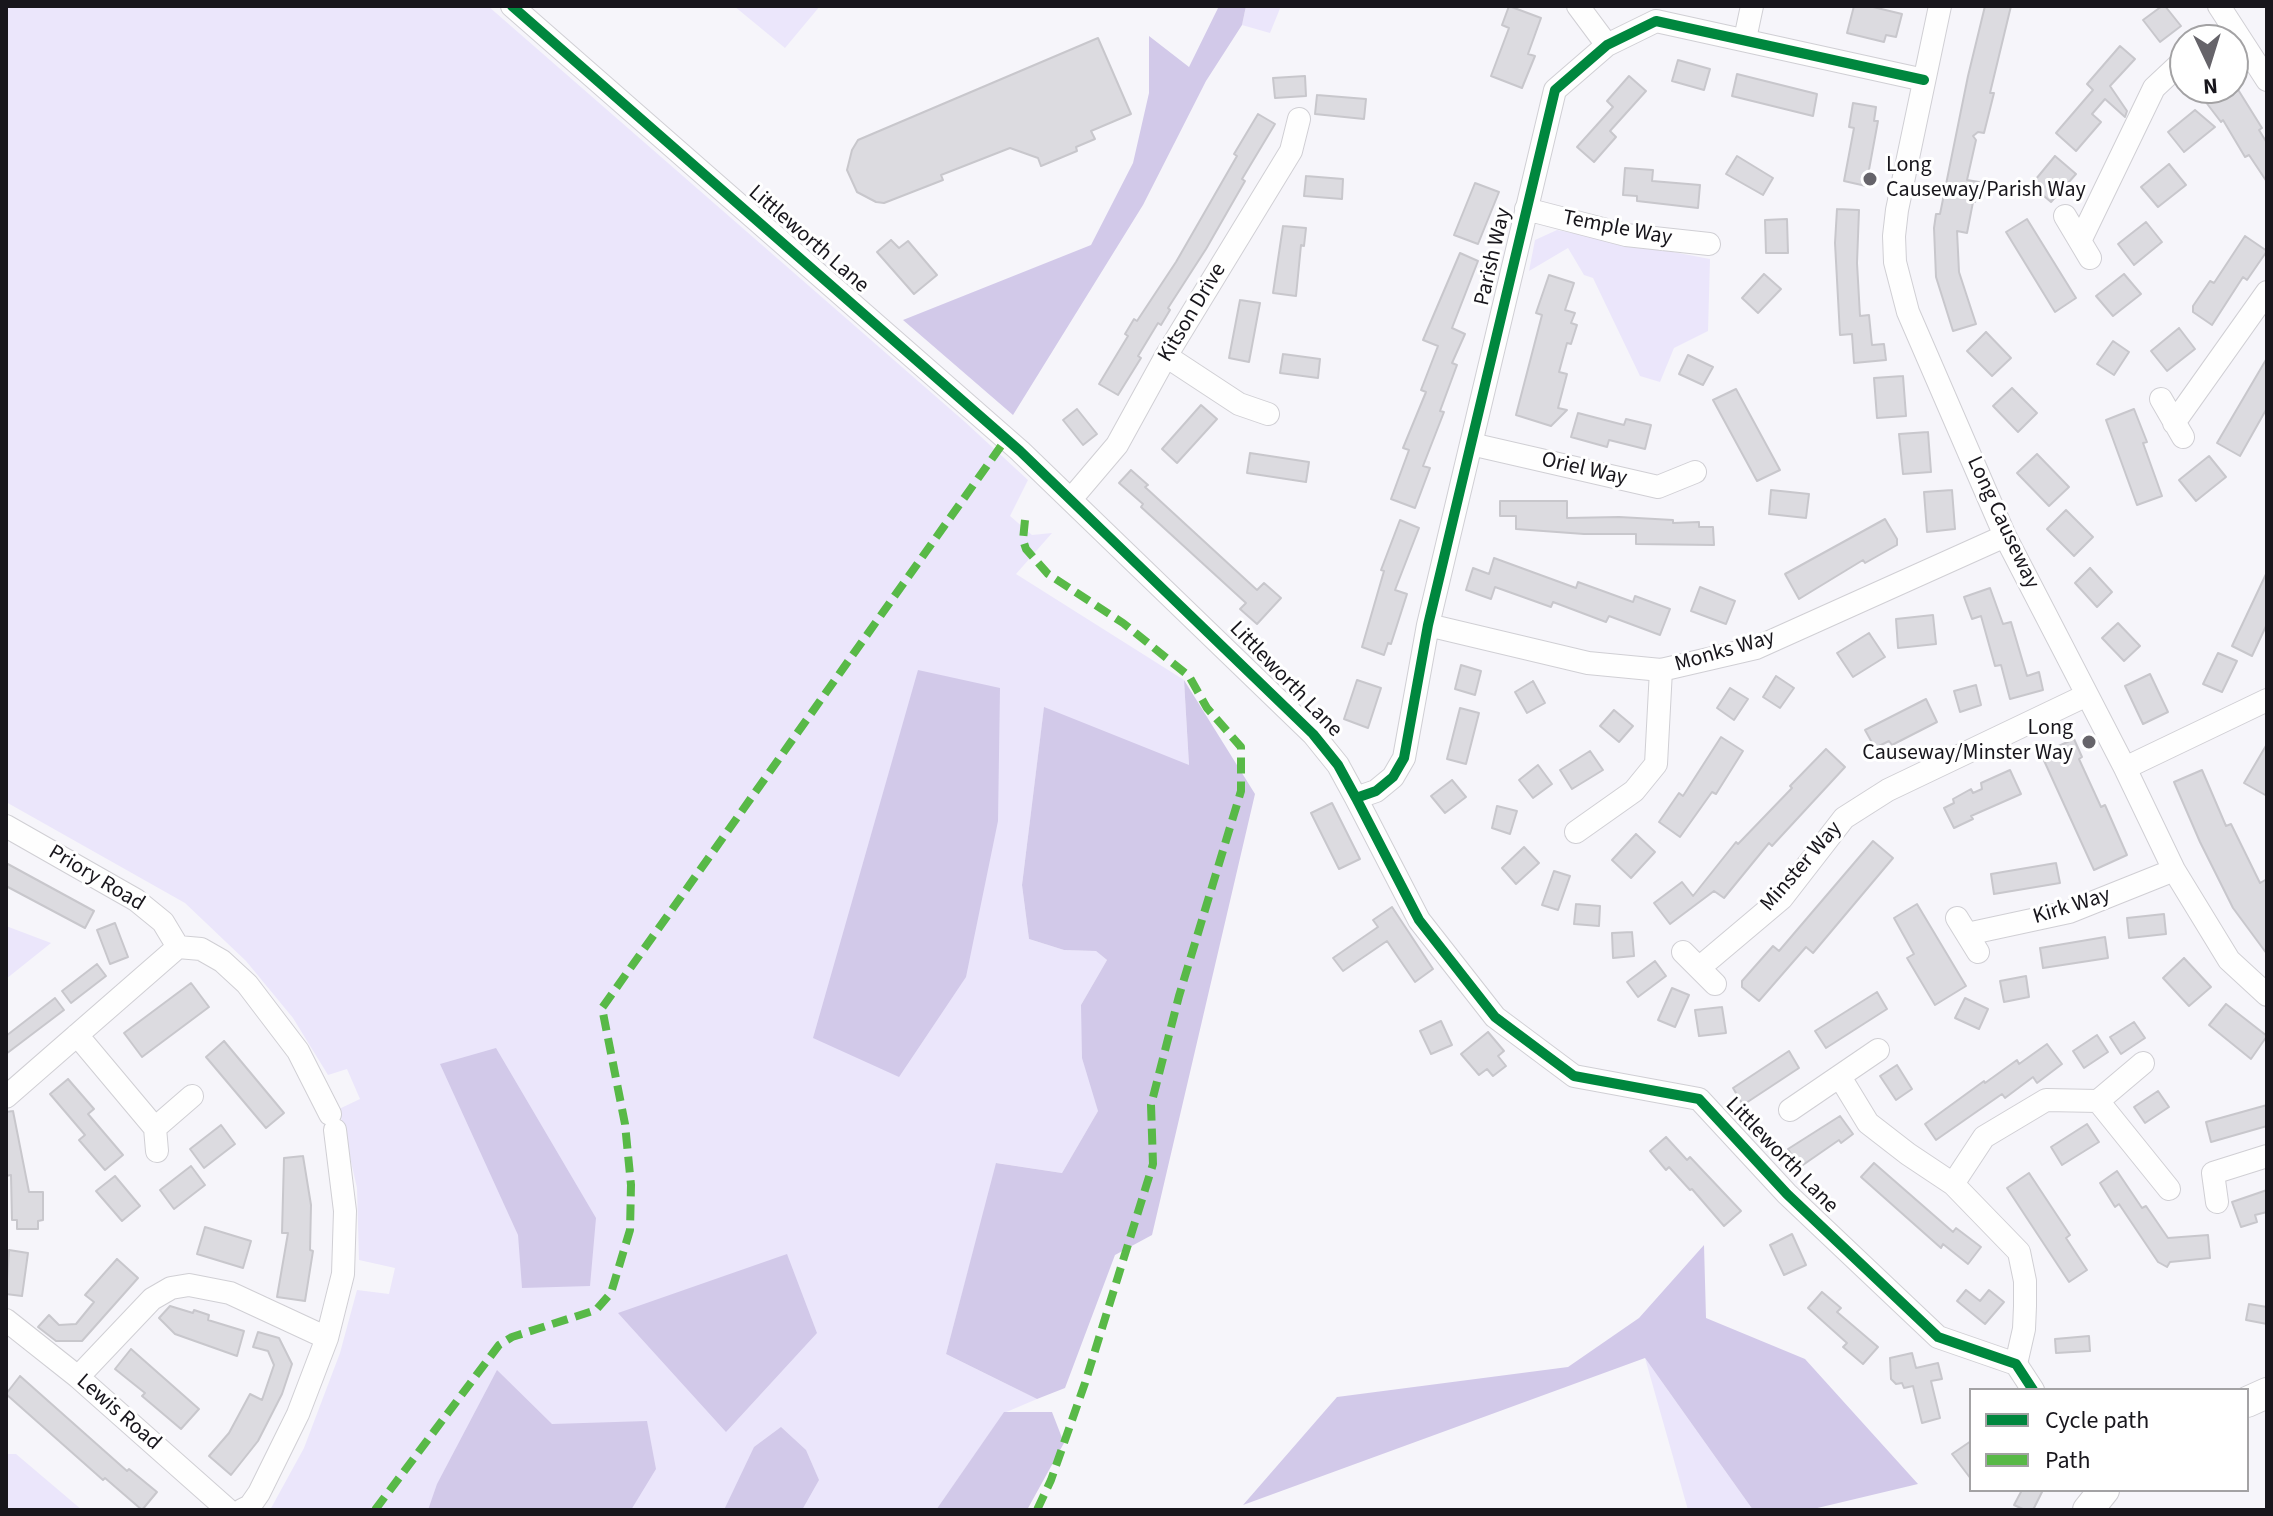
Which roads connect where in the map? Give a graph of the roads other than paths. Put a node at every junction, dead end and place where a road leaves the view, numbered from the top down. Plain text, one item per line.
1 (512, 6) edge
2 (1578, 6) edge
3 (1752, 6) edge
4 (1940, 6) edge
5 (1745, 39) junction
6 (1607, 45) junction
7 (2249, 61) edge
8 (2169, 74) edge
9 (1924, 80) junction
10 (2267, 80) edge
11 (1299, 119) dead end
12 (1526, 209) junction
13 (2065, 216) dead end
14 (1709, 244) dead end
15 (2267, 292) edge
16 (1166, 356) junction
17 (2161, 399) dead end
18 (1268, 414) dead end
19 (1471, 444) junction
20 (1695, 472) dead end
21 (1072, 498) junction
22 (2005, 536) junction
23 (1428, 625) junction
24 (1661, 670) junction
25 (2087, 695) junction
26 (2267, 700) edge
27 (2125, 768) junction
28 (1356, 798) junction
29 (6, 826) edge
30 (1576, 832) dead end
31 (2174, 870) junction
32 (1967, 934) dead end
33 (178, 947) junction
34 (1683, 952) dead end
35 (2267, 995) edge
36 (77, 1035) junction
37 (1878, 1050) dead end
38 (2143, 1063) dead end
39 (1840, 1077) junction
40 (192, 1096) dead end
41 (6, 1097) edge
42 (2098, 1101) junction
43 (1790, 1110) dead end
44 (155, 1128) junction
45 (157, 1151) dead end
46 (2267, 1156) edge
47 (1953, 1184) junction
48 (2169, 1189) dead end
49 (2217, 1202) dead end
50 (6, 1320) edge
51 (327, 1338) junction
52 (2016, 1364) junction
53 (78, 1377) junction
54 (2032, 1388) edge
55 (2102, 1492) edge
56 (228, 1510) edge
57 (242, 1510) edge
58 (2088, 1510) edge

1 - 21 street, Littleworth Lane
2 - 6 street
3 - 5 street
4 - 9 street, Long Causeway
5 - 6 street, Parish Way
5 - 9 street, Parish Way
6 - 12 street, Parish Way
7 - 10 street
8 - 13 street
9 - 22 street, Long Causeway
11 - 16 street, Kitson Drive
12 - 14 street, Temple Way
12 - 19 street, Parish Way
15 - 17 street
16 - 18 street
16 - 21 street, Kitson Drive
19 - 20 street, Oriel Way
19 - 23 street, Parish Way
21 - 28 street, Littleworth Lane
22 - 24 street, Monks Way
22 - 25 street, Long Causeway
23 - 24 street, Monks Way
23 - 28 street, Parish Way
24 - 30 street
25 - 27 street, Long Causeway
25 - 34 street, Minster Way
26 - 27 street
27 - 31 street, Long Causeway
28 - 52 street, Littleworth Lane
29 - 33 street, Priory Road
31 - 32 street, Kirk Way
31 - 35 street, Long Causeway
33 - 36 street
33 - 51 street
36 - 41 street
36 - 44 street
37 - 39 street
38 - 42 street
39 - 43 street
39 - 47 street
40 - 44 street
42 - 47 street
42 - 48 street
44 - 45 street
46 - 49 street
47 - 52 street
50 - 53 street, Lewis Road
51 - 53 street
51 - 57 street
52 - 54 street
53 - 56 street, Lewis Road
55 - 58 street

